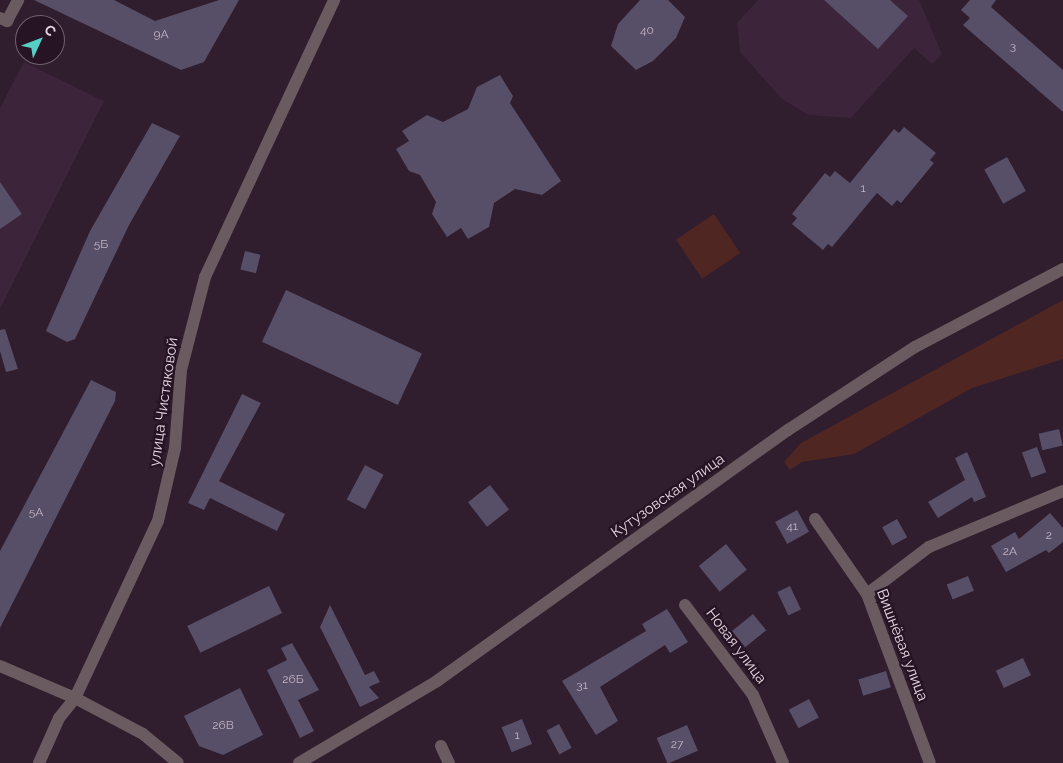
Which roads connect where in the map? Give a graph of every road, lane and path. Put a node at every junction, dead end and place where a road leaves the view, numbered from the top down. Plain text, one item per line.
1 (18, 0) edge
2 (334, 0) edge
3 (0, 18) edge
4 (1063, 269) edge
5 (1063, 491) edge
6 (815, 519) dead end
7 (867, 594) junction
8 (685, 605) dead end
9 (0, 666) edge
10 (75, 698) junction
11 (441, 746) dead end
12 (38, 763) edge
13 (178, 763) edge
14 (299, 763) edge
15 (449, 763) edge
16 (783, 763) edge
17 (930, 763) edge

1 - 3 street
2 - 10 street, улица Чистяковой
4 - 14 street, Кутузовская улица
5 - 7 street
6 - 7 street, Вишнёвая улица
7 - 17 street, Вишнёвая улица
8 - 16 street, Новая улица
9 - 10 street
10 - 12 street, улица Чистяковой
10 - 13 street
11 - 15 street

